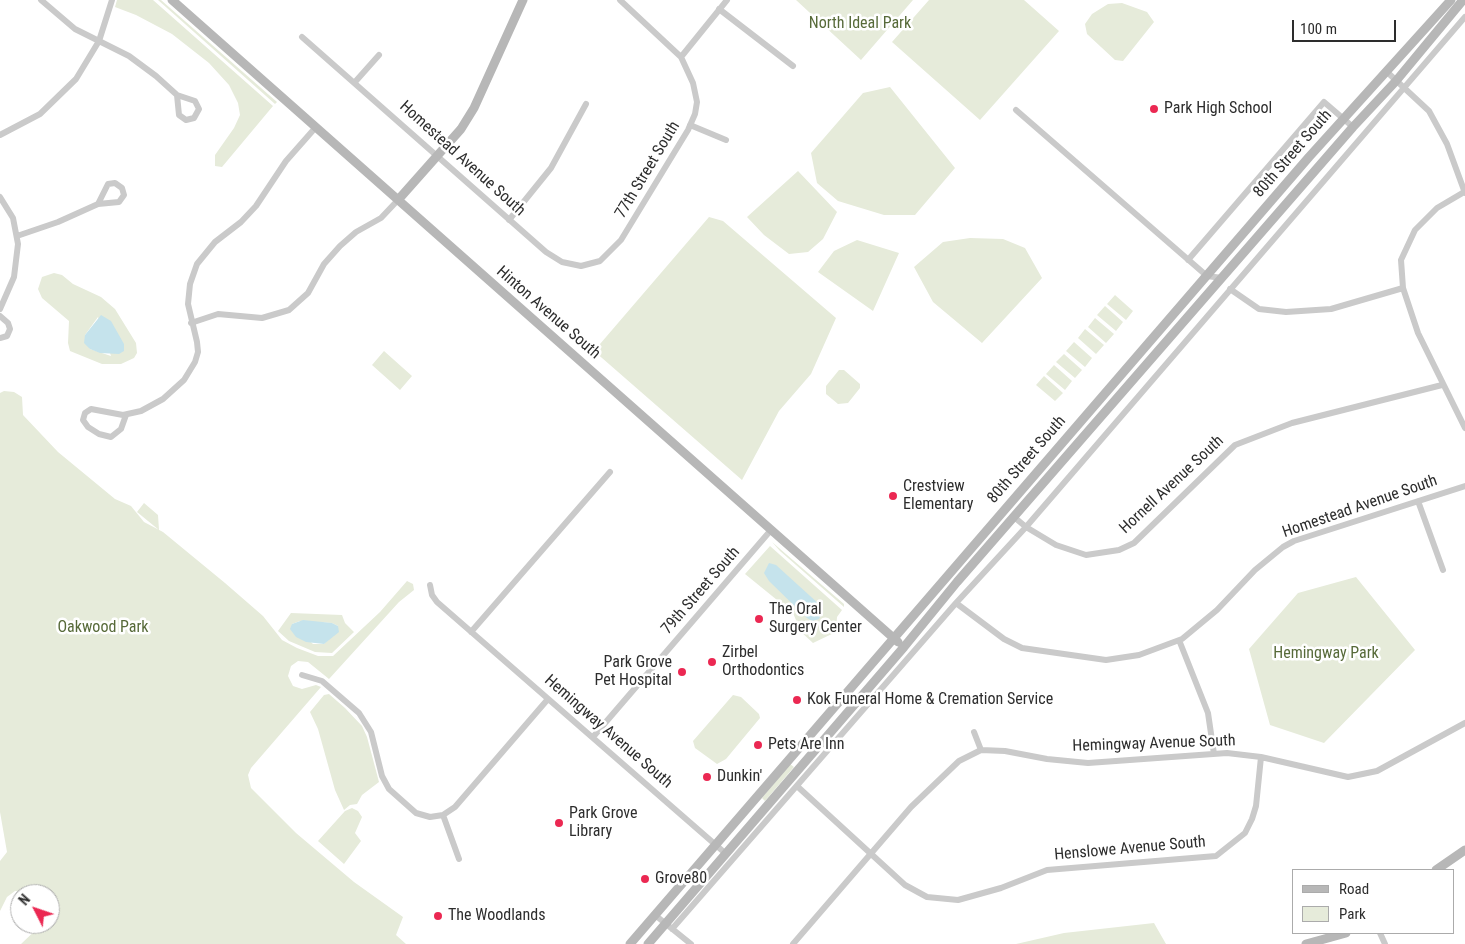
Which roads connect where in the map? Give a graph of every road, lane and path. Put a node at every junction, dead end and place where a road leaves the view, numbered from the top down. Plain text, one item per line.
1 (41, 0) edge
2 (112, 0) edge
3 (172, 0) edge
4 (523, 0) edge
5 (620, 0) edge
6 (727, 0) edge
7 (1457, 1) edge
8 (719, 9) junction
9 (1465, 17) edge
10 (302, 37) dead end
11 (99, 41) junction
12 (379, 55) dead end
13 (681, 57) junction
14 (793, 66) dead end
15 (1386, 71) junction
16 (1396, 81) junction
17 (355, 82) junction
18 (1404, 88) junction
19 (177, 95) dead end
20 (586, 104) dead end
21 (1016, 110) dead end
22 (1343, 119) junction
23 (690, 125) junction
24 (316, 127) junction
25 (1353, 127) junction
26 (0, 135) edge
27 (726, 140) dead end
28 (437, 156) junction
29 (1464, 193) edge
30 (0, 197) edge
31 (398, 200) junction
32 (98, 204) dead end
33 (510, 220) junction
34 (17, 236) junction
35 (614, 248) joint
36 (1188, 260) junction
37 (1207, 276) junction
38 (1222, 278) junction
39 (1403, 288) junction
40 (1230, 289) junction
41 (0, 309) edge
42 (0, 316) edge
43 (191, 323) junction
44 (0, 338) edge
45 (1442, 385) junction
46 (126, 415) junction
47 (1465, 428) edge
48 (610, 472) dead end
49 (1465, 486) edge
50 (1418, 501) junction
51 (1014, 517) junction
52 (1026, 527) junction
53 (771, 530) junction
54 (1443, 570) dead end
55 (430, 585) dead end
56 (956, 603) junction
57 (471, 632) junction
58 (894, 638) junction
59 (1179, 640) junction
60 (904, 647) junction
61 (302, 675) dead end
62 (548, 699) junction
63 (1465, 723) edge
64 (974, 732) dead end
65 (592, 737) junction
66 (981, 750) junction
67 (1214, 754) junction
68 (1260, 757) junction
69 (798, 788) junction
70 (443, 815) junction
71 (715, 845) junction
72 (726, 853) junction
73 (870, 853) junction
74 (1464, 854) edge
75 (460, 859) dead end
76 (1438, 869) edge
77 (655, 915) junction
78 (669, 926) junction
79 (1342, 934) edge
80 (630, 944) edge
81 (648, 944) edge
82 (691, 944) edge
83 (793, 944) edge
84 (1306, 944) edge

1 - 11 street
2 - 11 street
3 - 24 main road, Hinton Avenue South
4 - 28 main road
5 - 13 street
6 - 8 street
7 - 15 main road, 80th Street South
7 - 16 main road, 80th Street South
8 - 13 street
8 - 14 street
9 - 18 street, 80th Street South
10 - 17 street, Homestead Avenue South
11 - 19 street
11 - 26 street
12 - 17 street
13 - 23 street, 77th Street South
15 - 16 street
15 - 22 main road, 80th Street South
16 - 18 street
16 - 25 main road, 80th Street South
17 - 28 street, Homestead Avenue South
18 - 29 street
18 - 40 street, 80th Street South
20 - 33 street
21 - 36 street
22 - 25 street
22 - 36 street
22 - 37 main road, 80th Street South
23 - 27 street
23 - 35 street, 77th Street South
24 - 31 main road, Hinton Avenue South
24 - 43 street
25 - 38 main road, 80th Street South
28 - 31 main road
28 - 33 street, Homestead Avenue South
29 - 39 street
30 - 34 street
31 - 43 street
31 - 53 main road, Hinton Avenue South
32 - 34 street
33 - 35 street, Homestead Avenue South
34 - 41 street
36 - 37 street
37 - 38 street
37 - 58 main road, 80th Street South
38 - 51 main road, 80th Street South
39 - 40 street
39 - 45 street
40 - 52 street, 80th Street South
42 - 44 street
43 - 46 street
45 - 47 street
45 - 52 street, Hornell Avenue South
46 - 46 street
48 - 57 street
49 - 50 street, Homestead Avenue South
50 - 54 street
50 - 59 street, Homestead Avenue South
51 - 52 street, Hornell Avenue South
51 - 60 main road, 80th Street South
52 - 56 street, 80th Street South
53 - 58 main road, Hinton Avenue South
53 - 65 street, 79th Street South
55 - 57 street, Hemingway Avenue South
56 - 59 street, Homestead Avenue South
56 - 69 street, 80th Street South
57 - 62 street, Hemingway Avenue South
58 - 60 main road, Hinton Avenue South
58 - 71 main road, 80th Street South
59 - 67 street
60 - 72 main road, 80th Street South
61 - 70 street
62 - 65 street, Hemingway Avenue South
62 - 70 street
63 - 68 street, Hemingway Avenue South
64 - 66 street
65 - 71 street, Hemingway Avenue South
66 - 67 street, Hemingway Avenue South
66 - 73 street
67 - 68 street, Hemingway Avenue South
68 - 73 street, Henslowe Avenue South
69 - 73 street, Henslowe Avenue South
69 - 78 street, 80th Street South
70 - 75 street
71 - 72 street, Hemingway Avenue South
71 - 77 main road, 80th Street South
72 - 78 main road, 80th Street South
73 - 83 street
74 - 76 main road
77 - 78 street
77 - 80 main road, 80th Street South
78 - 81 main road, 80th Street South
78 - 82 street
79 - 84 main road

